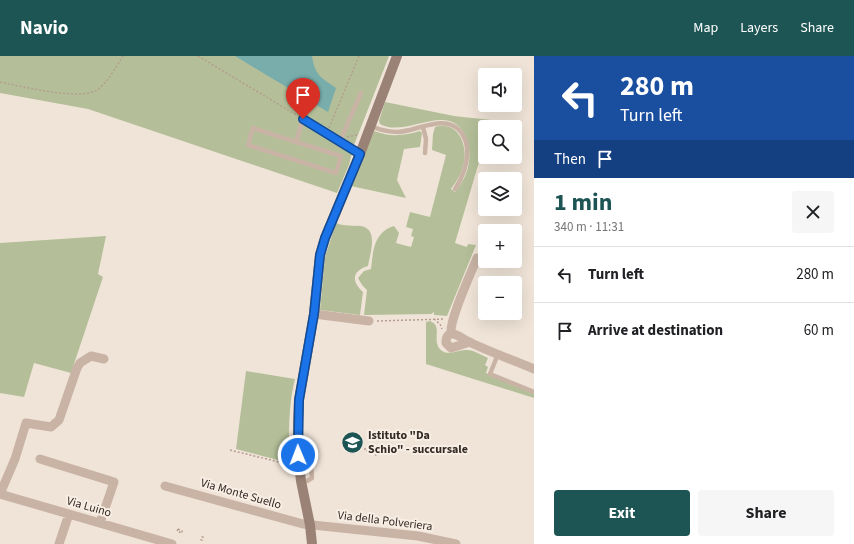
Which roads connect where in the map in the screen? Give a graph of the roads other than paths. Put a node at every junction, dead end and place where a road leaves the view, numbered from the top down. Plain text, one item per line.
1 (397, 56) edge
2 (361, 93) dead end
3 (371, 126) junction
4 (423, 127) junction
5 (340, 141) junction
6 (296, 142) junction
7 (425, 153) dead end
8 (360, 154) junction
9 (455, 189) dead end
10 (478, 258) dead end
11 (314, 314) junction
12 (369, 321) road end
13 (451, 334) junction
14 (470, 342) junction
15 (498, 354) junction
16 (104, 359) dead end
17 (534, 369) edge
18 (534, 392) edge
19 (40, 459) dead end
20 (165, 486) dead end
21 (0, 494) edge
22 (69, 514) junction
23 (100, 523) junction
24 (310, 525) junction
25 (140, 535) junction
26 (418, 540) edge
27 (59, 544) edge
28 (137, 544) edge
29 (172, 544) edge
30 (312, 544) edge
31 (456, 544) edge

1 - 3 main road
2 - 5 lane
3 - 4 lane
3 - 8 main road
4 - 7 lane
4 - 9 lane
5 - 6 lane
5 - 8 lane
6 - 6 lane
8 - 11 main road
10 - 13 street
11 - 12 street
11 - 24 main road
13 - 14 street
13 - 14 street
14 - 15 street
15 - 17 street
15 - 18 lane
16 - 21 street
19 - 23 street
20 - 24 street, Via Monte Suello
21 - 22 street, Via Luino
22 - 23 street, Via Luino
22 - 27 street
23 - 25 street, Via Luino
24 - 26 street, Via della Polveriera
24 - 30 main road
25 - 28 street
25 - 29 street, Via Luino
26 - 31 street, Via della Polveriera

